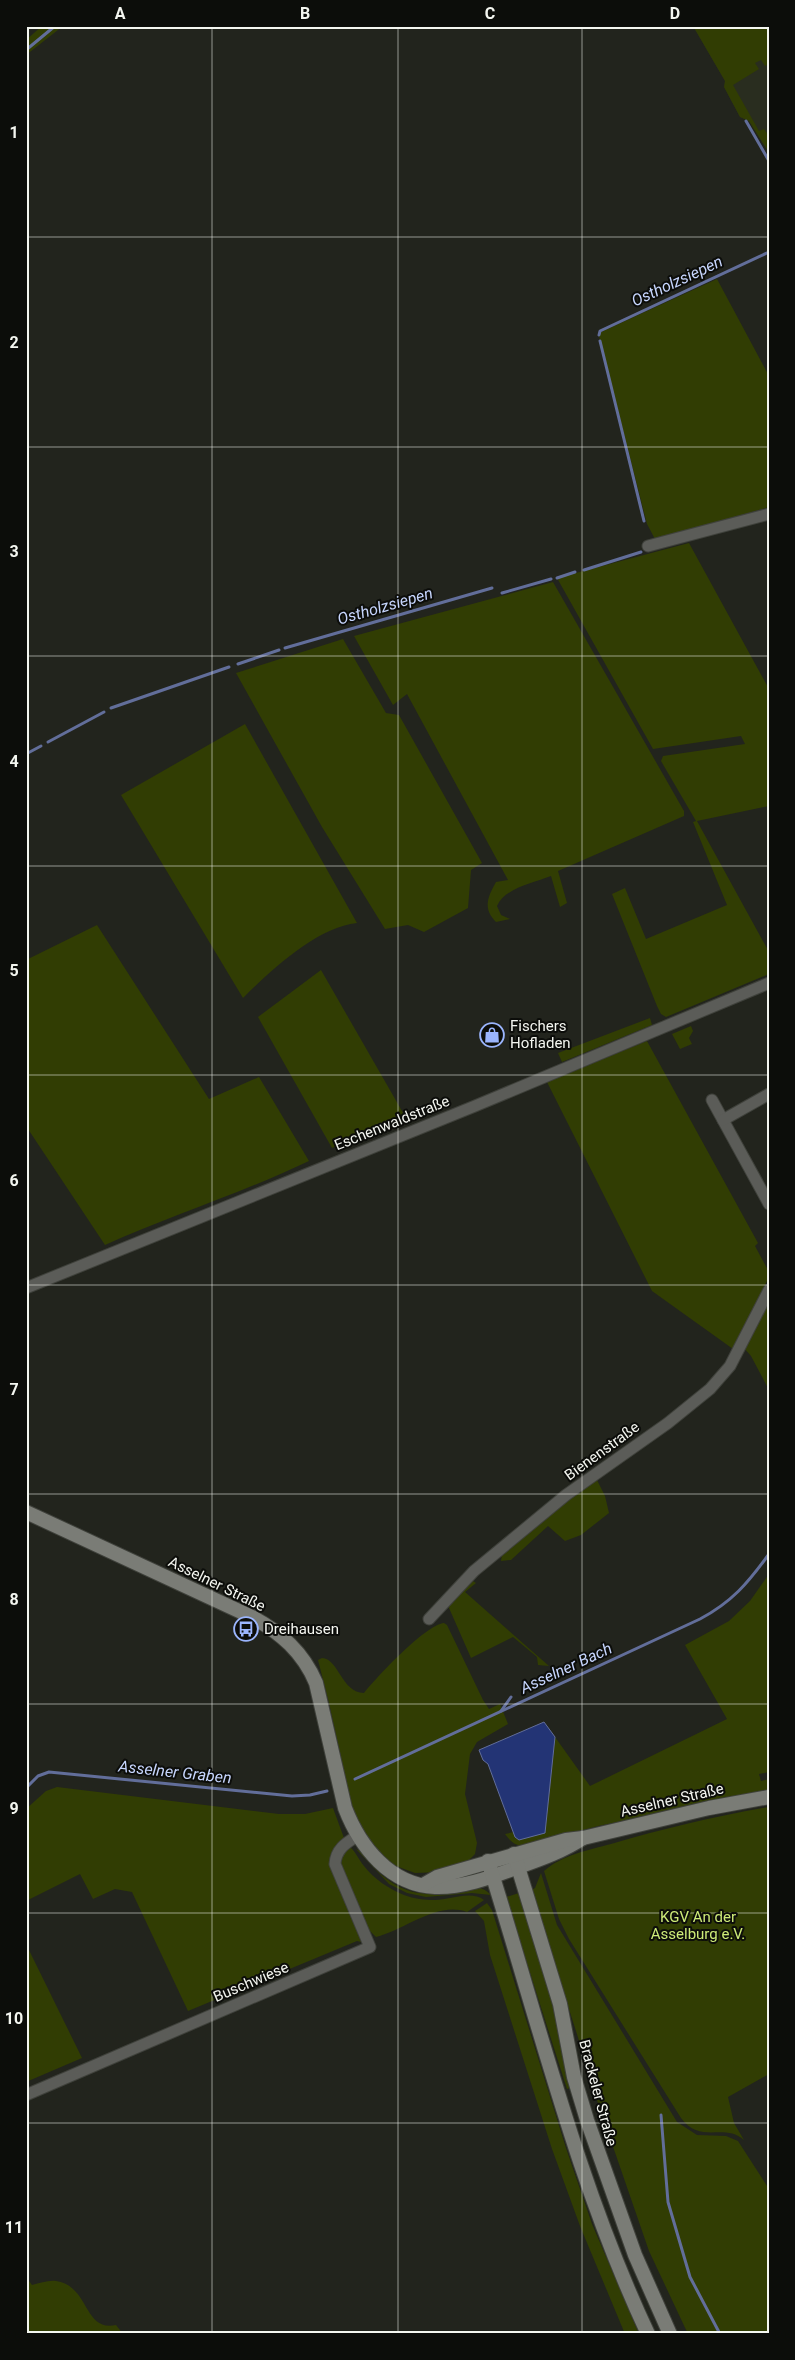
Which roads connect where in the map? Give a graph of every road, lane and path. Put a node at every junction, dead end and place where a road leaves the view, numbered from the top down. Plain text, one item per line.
1 (769, 514) edge
2 (648, 546) dead end
3 (769, 983) edge
4 (769, 1094) edge
5 (712, 1100) dead end
6 (723, 1120) junction
7 (769, 1204) edge
8 (26, 1288) edge
9 (769, 1290) edge
10 (26, 1512) edge
11 (429, 1619) dead end
12 (769, 1796) edge
13 (357, 1836) junction
14 (488, 1861) junction
15 (516, 1861) junction
16 (492, 1876) junction
17 (424, 1884) junction
18 (26, 2095) edge
19 (648, 2334) edge
20 (670, 2334) edge

1 - 2 street
3 - 8 street, Eschenwaldstraße
4 - 6 street
5 - 6 street
6 - 7 street
9 - 11 street, Bienenstraße
10 - 13 main road, Asselner Straße
12 - 15 main road, Asselner Straße
13 - 17 main road, Asselner Straße
13 - 18 street, Buschwiese
14 - 15 main road, Asselner Straße
14 - 16 main road
14 - 17 main road, Asselner Straße
15 - 16 main road, Asselner Straße
15 - 20 main road, Brackeler Straße
16 - 17 main road, Asselner Straße
16 - 19 main road

